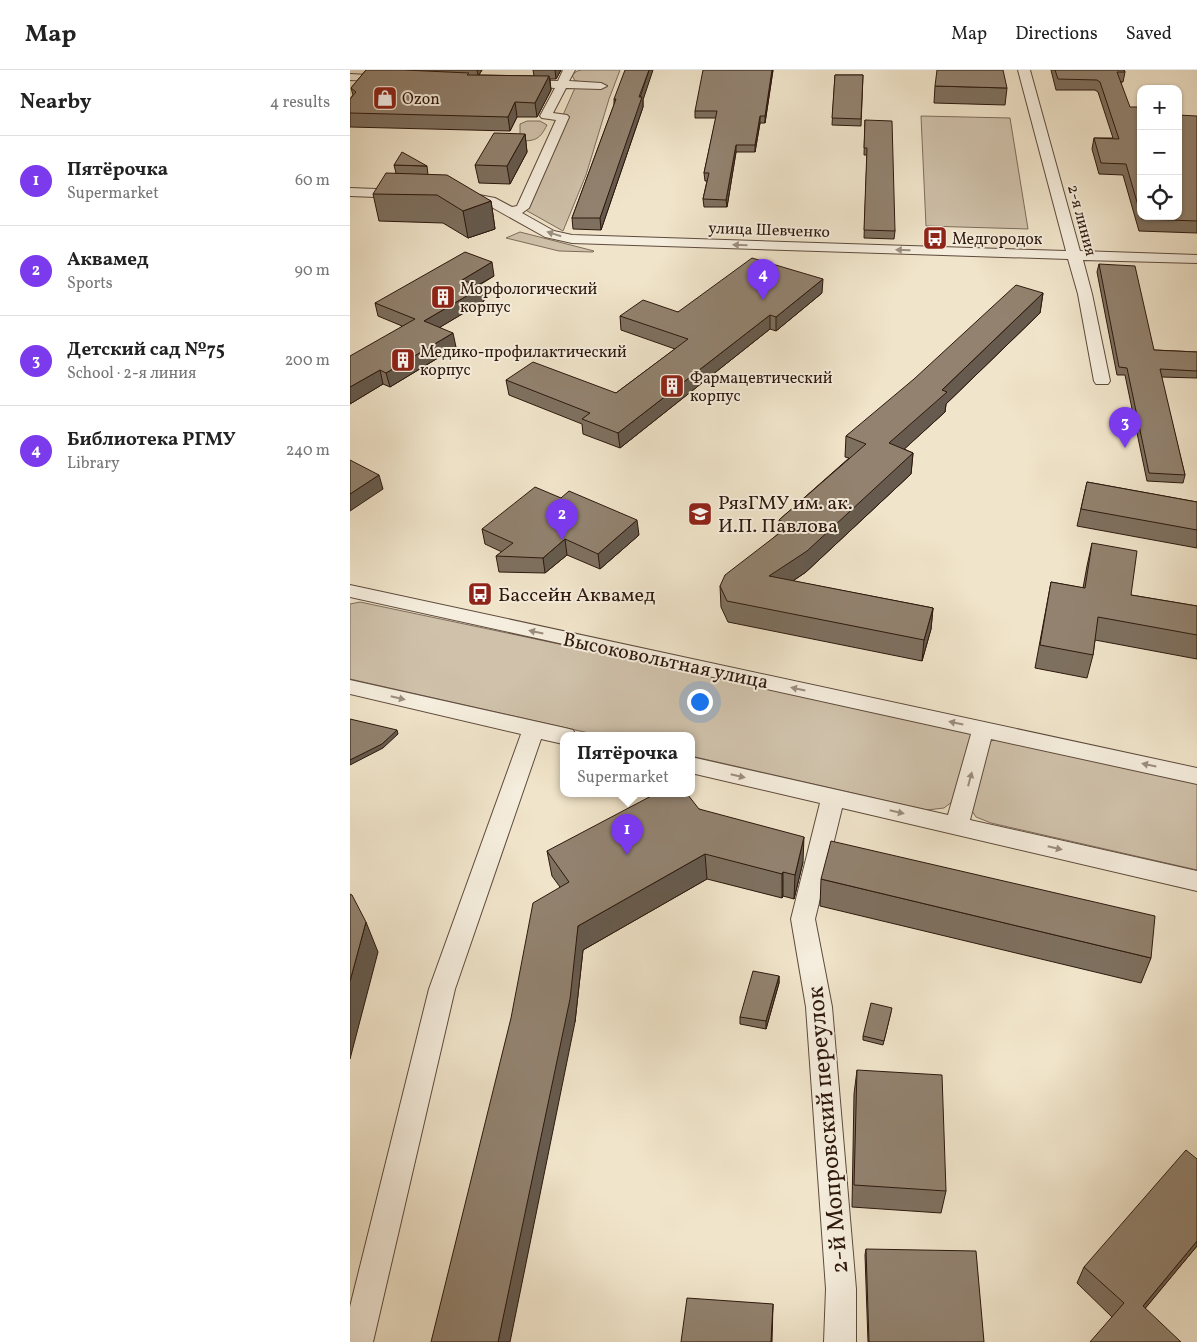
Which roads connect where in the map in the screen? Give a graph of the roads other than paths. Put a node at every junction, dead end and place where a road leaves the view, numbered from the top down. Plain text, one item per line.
1 (569, 70) edge
2 (1024, 70) edge
3 (350, 77) edge
4 (401, 79) edge
5 (514, 83) edge
6 (561, 85) junction
7 (601, 86) dead end
8 (350, 192) edge
9 (418, 195) edge
10 (447, 196) edge
11 (512, 212) junction
12 (1074, 255) junction
13 (1197, 260) edge
14 (1102, 381) dead end
15 (350, 591) edge
16 (350, 687) edge
17 (534, 729) junction
18 (983, 729) junction
19 (560, 735) edge
20 (695, 766) edge
21 (1197, 776) edge
22 (833, 798) junction
23 (957, 826) junction
24 (1197, 881) edge
25 (357, 1342) edge
26 (840, 1342) edge

1 - 6 street
2 - 12 street, 2-я линия
3 - 4 street
5 - 6 street
6 - 7 street
6 - 11 street
8 - 9 street
10 - 11 street, улица Шевченко
12 -> 11 street, улица Шевченко
12 - 13 street, улица Шевченко
12 - 14 street, 2-я линия
18 -> 15 street, Высоковольтная улица
16 -> 17 street
17 - 19 street
17 - 25 street
21 -> 18 street, Высоковольтная улица
23 -> 18 street
20 -> 22 street
22 -> 23 street
22 - 26 street, 2-й Мопровский переулок
23 -> 24 street

